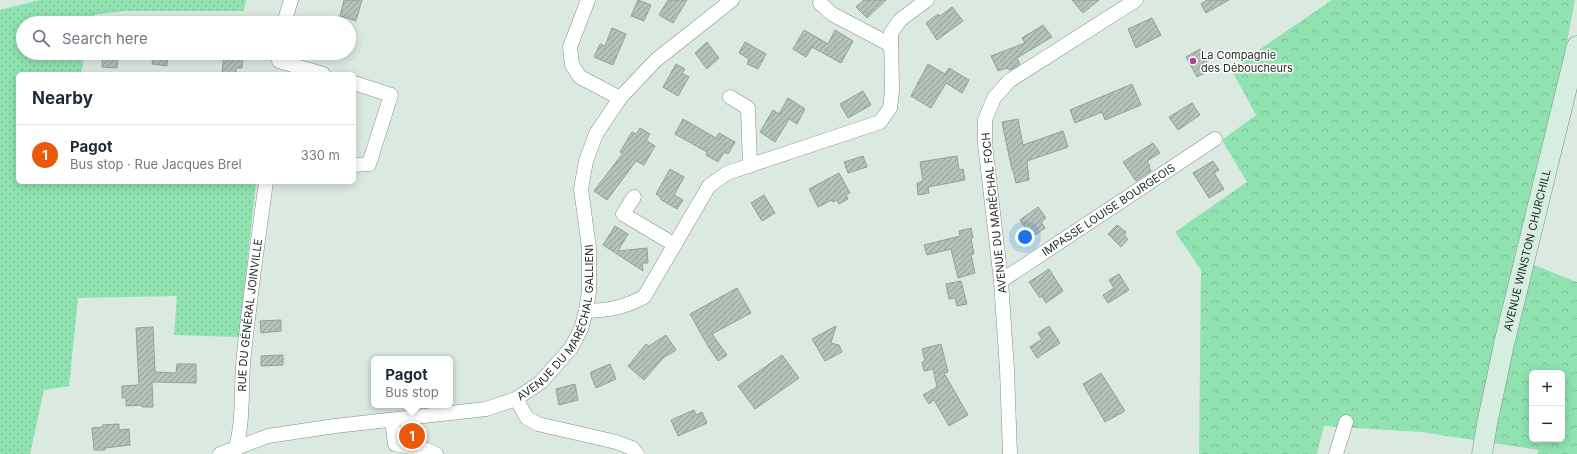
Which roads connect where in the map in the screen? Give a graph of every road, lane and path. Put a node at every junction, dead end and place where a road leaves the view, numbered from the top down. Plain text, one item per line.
1 (291, 0) edge
2 (588, 0) edge
3 (732, 0) edge
4 (927, 0) edge
5 (1136, 0) edge
6 (820, 3) dead end
7 (286, 16) edge
8 (891, 46) junction
9 (1577, 46) edge
10 (279, 63) edge
11 (315, 72) edge
12 (356, 84) edge
13 (730, 97) dead end
14 (620, 98) junction
15 (1215, 139) dead end
16 (356, 165) edge
17 (750, 166) junction
18 (266, 184) edge
19 (634, 197) dead end
20 (675, 245) junction
21 (1001, 281) junction
22 (586, 311) junction
23 (516, 399) junction
24 (392, 420) junction
25 (1346, 422) dead end
26 (235, 451) edge
27 (220, 454) edge
28 (436, 454) edge
29 (638, 454) edge
30 (1010, 454) edge
31 (1336, 454) edge
32 (1482, 454) edge

1 - 7 street
2 - 14 street
3 - 14 street, AVENUE DU MARÉCHAL GALLIENI
4 - 8 street
5 - 21 street, AVENUE DU MARÉCHAL FOCH
6 - 8 street
8 - 17 street
9 - 32 main road, AVENUE WINSTON CHURCHILL
10 - 11 street
12 - 16 street
13 - 17 street
14 - 22 street, AVENUE DU MARÉCHAL GALLIENI
15 - 21 street, IMPASSE LOUISE BOURGEOIS
17 - 20 street
18 - 26 street, RUE DU GÉNÉRAL JOINVILLE
19 - 20 street
20 - 22 street
21 - 30 street, AVENUE DU MARÉCHAL FOCH
22 - 23 street, AVENUE DU MARÉCHAL GALLIENI
23 - 24 street, AVENUE DU MARÉCHAL GALLIENI
23 - 29 street
24 - 26 street, AVENUE DU MARÉCHAL GALLIENI
24 - 28 street
25 - 31 street
26 - 27 street, AVENUE DU MARÉCHAL GALLIENI

